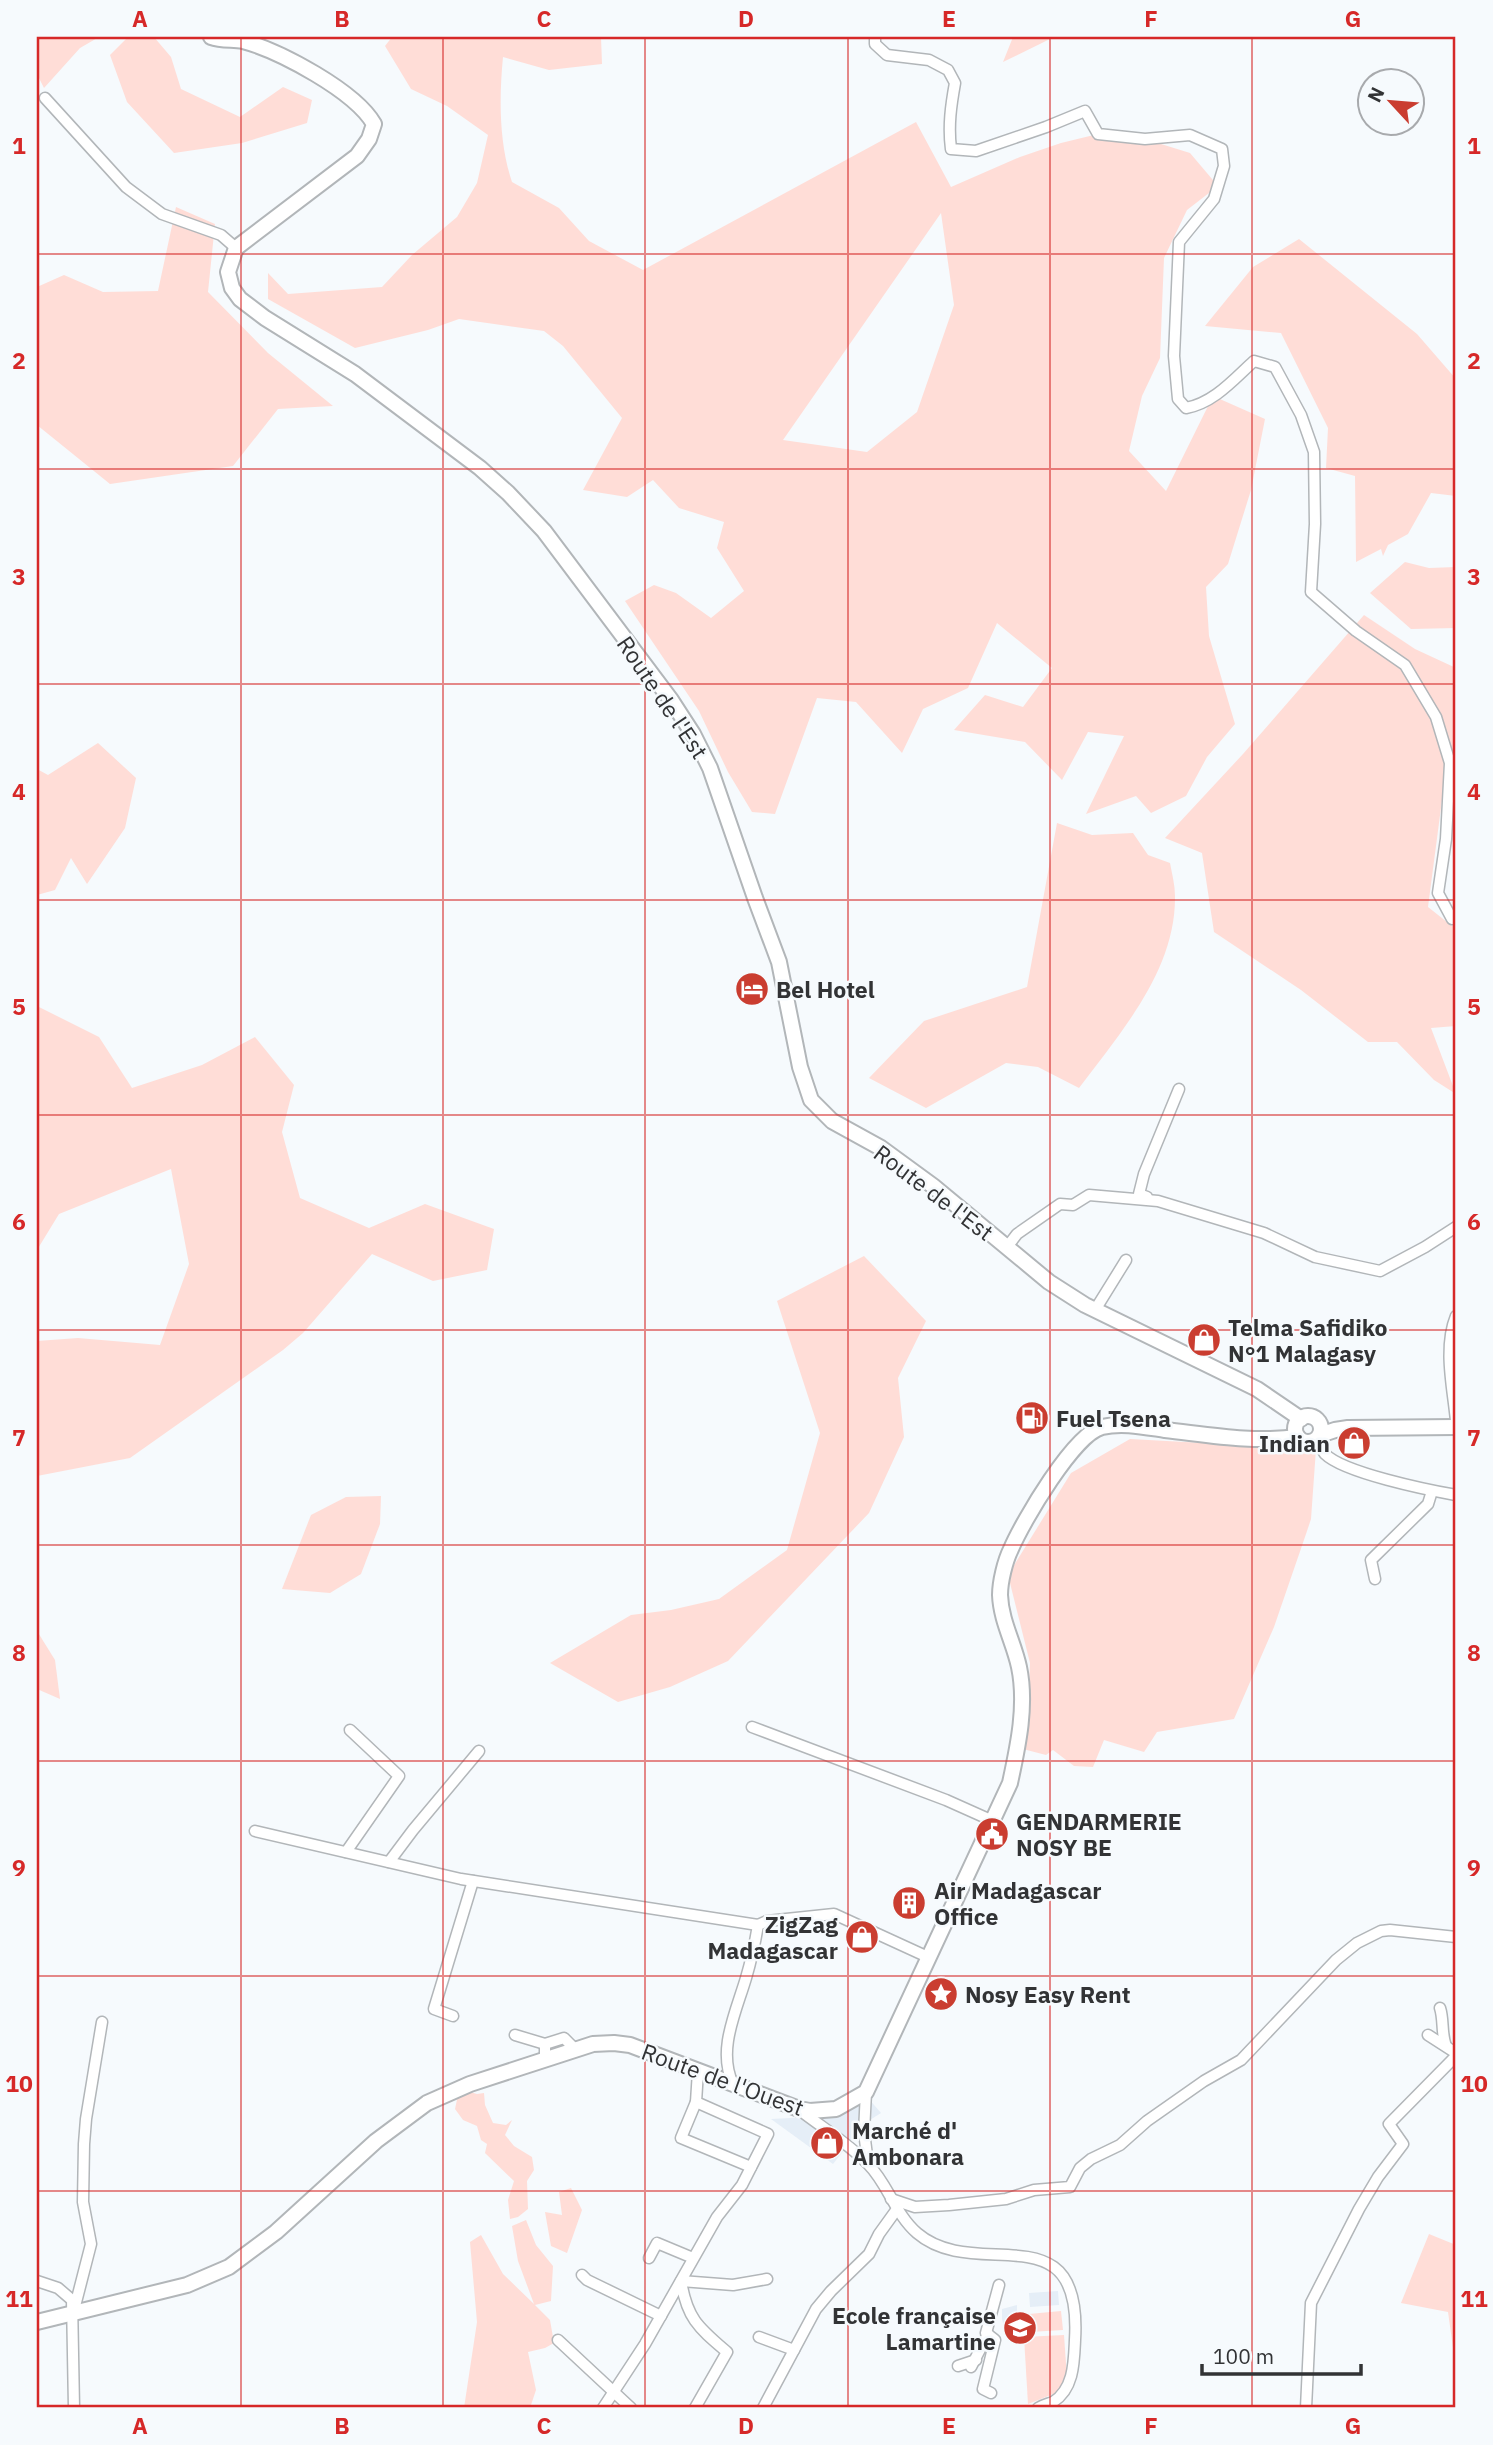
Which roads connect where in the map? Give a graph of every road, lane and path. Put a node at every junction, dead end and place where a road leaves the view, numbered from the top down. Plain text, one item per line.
1 (211, 37) edge
2 (875, 37) edge
3 (44, 98) dead end
4 (236, 248) junction
5 (1456, 918) edge
6 (1179, 1089) dead end
7 (1158, 1201) junction
8 (1456, 1227) edge
9 (1007, 1247) junction
10 (1126, 1260) dead end
11 (1095, 1310) junction
12 (1456, 1316) edge
13 (1317, 1419) junction
14 (1456, 1422) edge
15 (1298, 1427) junction
16 (1456, 1427) edge
17 (1335, 1430) junction
18 (1318, 1437) junction
19 (1432, 1491) junction
20 (1456, 1495) edge
21 (1375, 1579) dead end
22 (752, 1727) dead end
23 (350, 1730) dead end
24 (479, 1751) dead end
25 (993, 1821) junction
26 (255, 1831) dead end
27 (346, 1852) junction
28 (389, 1862) junction
29 (473, 1881) junction
30 (758, 1925) junction
31 (1456, 1937) edge
32 (930, 1958) junction
33 (1440, 2008) dead end
34 (453, 2016) dead end
35 (102, 2022) dead end
36 (515, 2035) dead end
37 (1428, 2035) dead end
38 (545, 2044) junction
39 (1446, 2046) junction
40 (576, 2050) junction
41 (1456, 2054) edge
42 (545, 2060) junction
43 (698, 2071) junction
44 (733, 2084) junction
45 (866, 2092) junction
46 (696, 2102) junction
47 (799, 2109) junction
48 (868, 2163) junction
49 (751, 2167) junction
50 (891, 2199) junction
51 (897, 2209) junction
52 (649, 2258) dead end
53 (693, 2258) junction
54 (582, 2275) dead end
55 (767, 2279) dead end
56 (37, 2281) edge
57 (681, 2281) junction
58 (999, 2285) dead end
59 (73, 2314) junction
60 (661, 2316) junction
61 (37, 2322) edge
62 (988, 2334) junction
63 (760, 2337) dead end
64 (558, 2340) dead end
65 (794, 2350) junction
66 (958, 2366) dead end
67 (614, 2390) junction
68 (991, 2393) dead end
69 (74, 2408) edge
70 (603, 2408) edge
71 (631, 2408) edge
72 (695, 2408) edge
73 (763, 2408) edge
74 (1038, 2408) edge
75 (1306, 2408) edge

1 - 4 main road
2 - 5 street
3 - 4 street
4 - 9 main road, Route de l'Est
6 - 7 street
7 - 8 street
7 - 9 street
9 - 11 main road, Route de l'Est
10 - 11 street
11 - 15 main road, Route de l'Est
12 - 14 street
13 - 15 main road
13 - 17 main road
13 - 18 main road
15 - 18 main road
15 - 25 main road
16 - 17 main road
17 - 18 main road
18 - 19 street
19 - 20 street
19 - 21 street
22 - 25 street
23 - 27 street
24 - 28 street
25 - 32 main road
26 - 27 street
27 - 28 street
28 - 29 street
29 - 30 street
29 - 34 street
30 - 32 street
30 - 44 street
31 - 50 street
32 - 45 main road
33 - 39 street
35 - 59 street
36 - 38 street
37 - 39 street
38 - 40 street
38 - 42 street
39 - 41 street
40 - 42 main road, Route de l'Ouest
40 - 43 main road, Route de l'Ouest
41 - 75 street
42 - 59 main road, Route de l'Ouest
43 - 44 main road, Route de l'Ouest
43 - 46 street
44 - 47 main road, Route de l'Ouest
45 - 47 main road, Route de l'Ouest
45 - 48 street
46 - 49 street
46 - 49 street
47 - 48 street
48 - 50 street
49 - 53 street
50 - 51 street
51 - 65 street
51 - 74 street
52 - 53 street
53 - 57 street
54 - 60 street
55 - 57 street
56 - 59 street
57 - 60 street
57 - 72 street
58 - 62 street
59 - 61 main road, Route de l'Ouest
59 - 69 street
60 - 67 street
62 - 66 street
62 - 68 street
63 - 65 street
64 - 67 street
65 - 73 street
67 - 70 street
67 - 71 street

